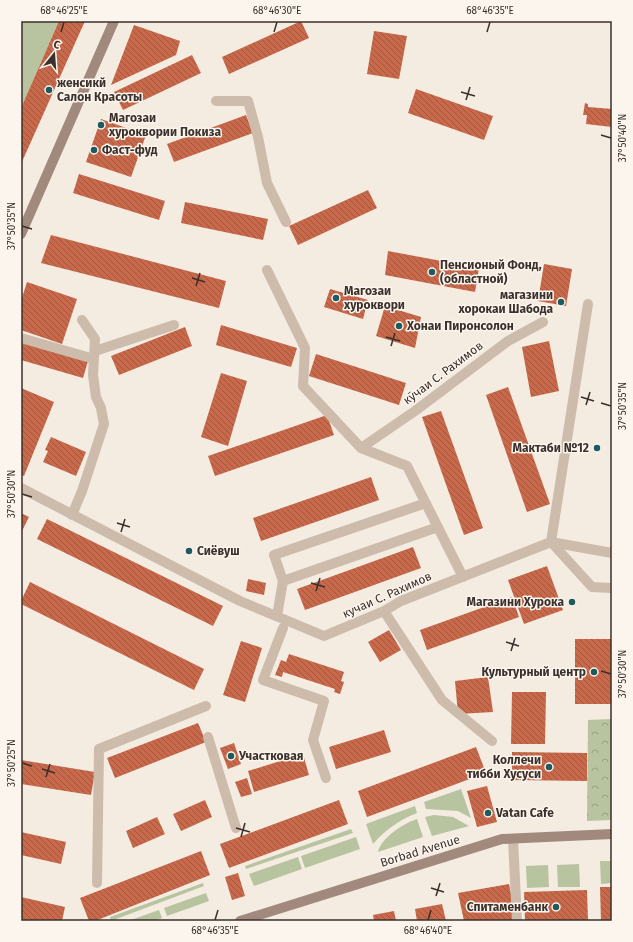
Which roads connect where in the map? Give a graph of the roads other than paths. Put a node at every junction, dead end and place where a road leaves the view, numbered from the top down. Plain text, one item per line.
1 (114, 21) edge
2 (216, 101) dead end
3 (286, 222) dead end
4 (21, 234) edge
5 (267, 270) dead end
6 (588, 304) dead end
7 (82, 320) dead end
8 (543, 322) dead end
9 (174, 325) dead end
10 (21, 338) edge
11 (94, 355) junction
12 (361, 448) junction
13 (21, 488) edge
14 (426, 503) junction
15 (72, 515) junction
16 (438, 527) junction
17 (551, 542) junction
18 (612, 553) edge
19 (463, 577) junction
20 (283, 581) junction
21 (612, 588) edge
22 (384, 611) junction
23 (277, 616) junction
24 (283, 628) dead end
25 (206, 706) dead end
26 (208, 737) dead end
27 (492, 741) dead end
28 (326, 778) dead end
29 (236, 828) dead end
30 (612, 834) edge
31 (513, 839) junction
32 (97, 883) dead end
33 (240, 921) edge
34 (517, 921) edge

1 - 4 street
2 - 3 street
5 - 12 street
6 - 17 street
7 - 11 street
8 - 12 street, кӯчаи С. Рахимов
9 - 11 street
10 - 11 street
11 - 15 street
12 - 14 street
13 - 15 street, кучаи С. Рахимов
14 - 16 street
14 - 20 street
15 - 23 street, кучаи С. Рахимов
16 - 19 street
16 - 20 street
17 - 18 street
17 - 19 street, кучаи С. Рахимов
17 - 21 street
19 - 22 street, кучаи С. Рахимов
20 - 23 street
22 - 23 street, кучаи С. Рахимов
22 - 27 street
24 - 28 street
25 - 32 street
26 - 29 street
30 - 31 street, Borbad Avenue
31 - 33 street, Borbad Avenue
31 - 34 street

